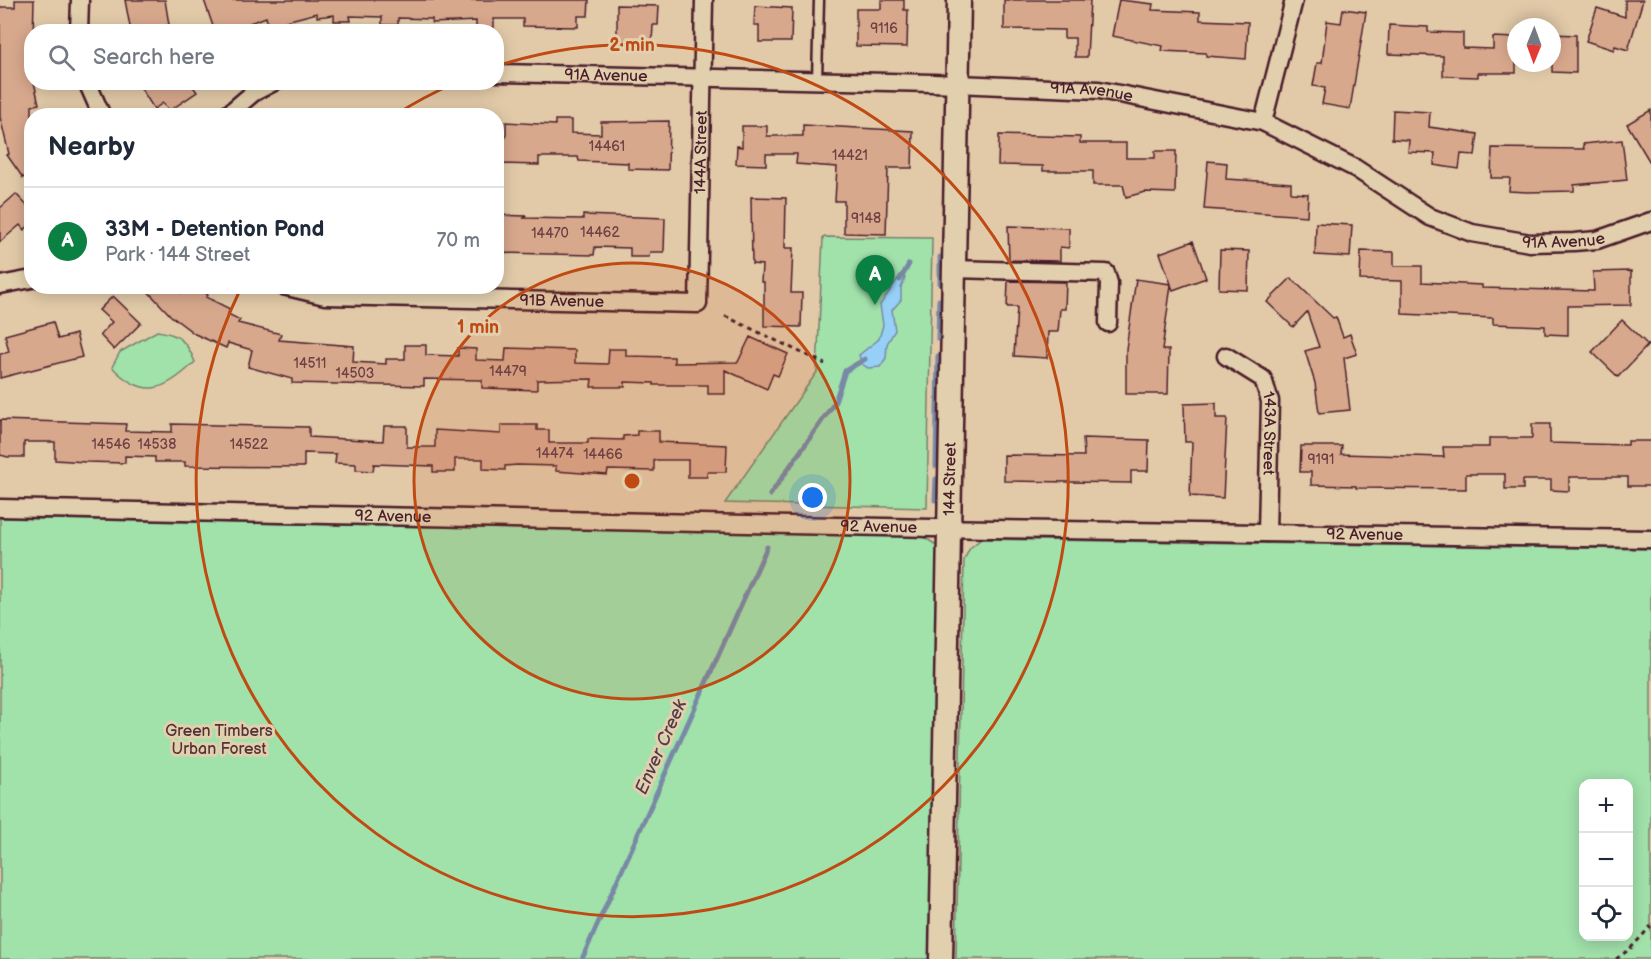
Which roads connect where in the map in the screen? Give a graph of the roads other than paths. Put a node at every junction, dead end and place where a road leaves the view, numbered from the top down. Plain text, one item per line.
1 (80, 0) edge
2 (704, 0) edge
3 (819, 0) edge
4 (959, 0) edge
5 (1294, 0) edge
6 (79, 24) edge
7 (504, 73) edge
8 (701, 78) junction
9 (817, 80) junction
10 (957, 83) junction
11 (91, 90) edge
12 (259, 90) edge
13 (98, 108) edge
14 (235, 108) edge
15 (1263, 122) junction
16 (1651, 221) edge
17 (953, 269) junction
18 (24, 280) edge
19 (0, 285) edge
20 (317, 294) edge
21 (698, 304) joint
22 (1108, 323) dead end
23 (1226, 357) dead end
24 (0, 508) edge
25 (948, 528) junction
26 (1267, 534) junction
27 (1651, 539) edge
28 (941, 959) edge

1 - 6 street
2 - 8 street, 144A Street
3 - 9 lane
4 - 10 main road, 144 Street
5 - 15 street
7 - 8 street, 91A Avenue
8 - 9 street, 91A Avenue
8 - 21 street, 144A Street
9 - 10 street, 91A Avenue
10 - 15 street, 91A Avenue
10 - 17 main road, 144 Street
11 - 13 street
12 - 14 street
15 - 16 street, 91A Avenue
17 - 22 street
17 - 25 main road, 144 Street
18 - 19 street
20 - 21 street, 91B Avenue
23 - 26 street, 143A Street
24 - 25 street, 92 Avenue
25 - 26 street, 92 Avenue
25 - 28 main road, 144 Street
26 - 27 street, 92 Avenue

